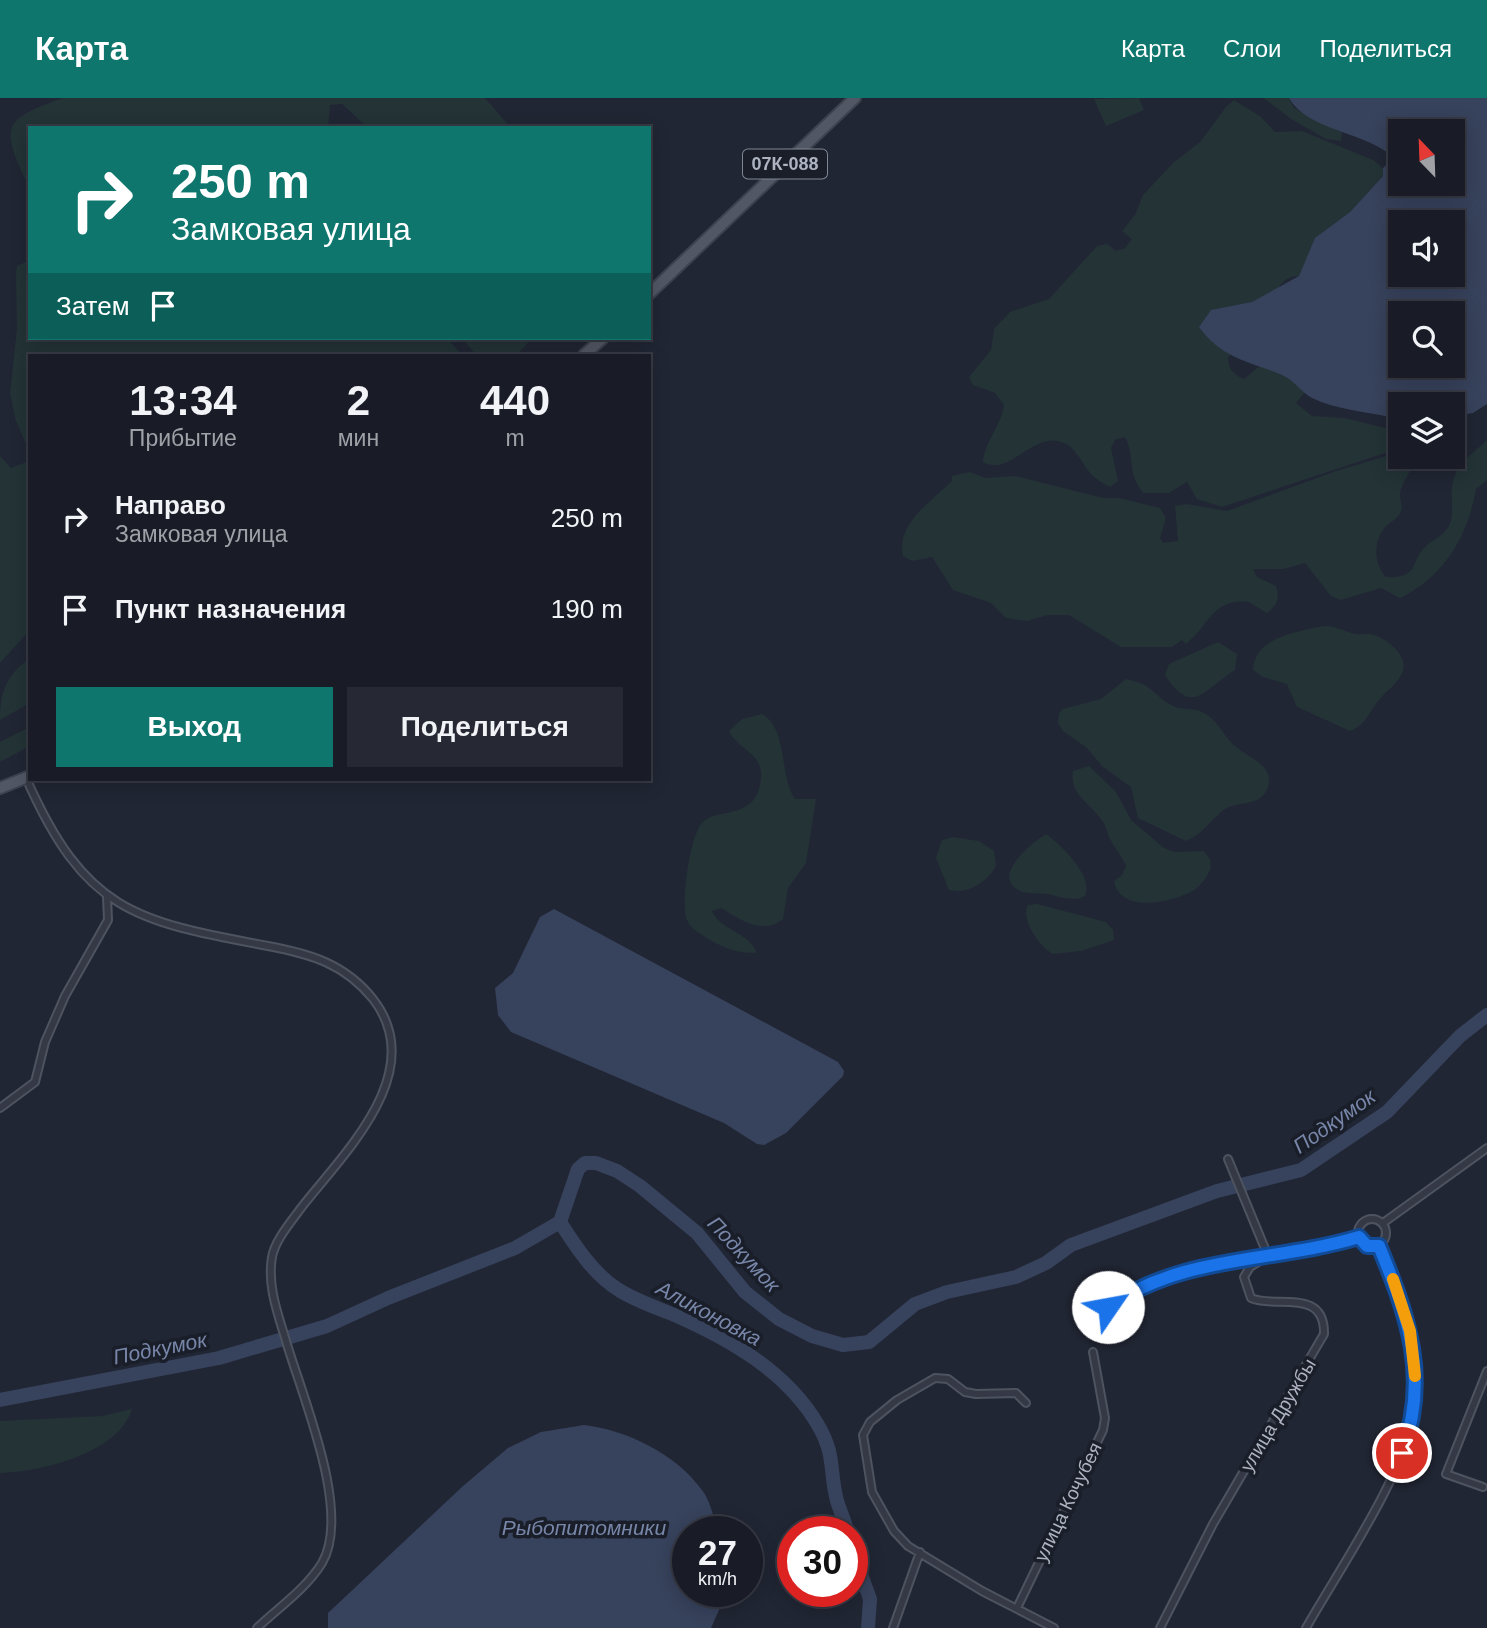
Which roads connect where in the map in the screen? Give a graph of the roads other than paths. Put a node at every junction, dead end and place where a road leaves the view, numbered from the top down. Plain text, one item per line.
1 (855, 98) edge
2 (651, 292) edge
3 (601, 340) edge
4 (585, 354) edge
5 (28, 777) edge
6 (30, 781) edge
7 (0, 788) edge
8 (107, 897) junction
9 (0, 1108) edge
10 (1487, 1148) edge
11 (1228, 1159) dead end
12 (1383, 1223) junction
13 (1359, 1237) junction
14 (1379, 1246) junction
15 (1268, 1256) junction
16 (1108, 1307) dead end
17 (1093, 1352) dead end
18 (1487, 1371) edge
19 (1026, 1403) dead end
20 (1483, 1487) dead end
21 (920, 1552) junction
22 (1017, 1608) junction
23 (257, 1628) edge
24 (893, 1628) edge
25 (1054, 1628) edge
26 (1160, 1628) edge
27 (1306, 1628) edge

1 - 2 main road, 07К-088
3 - 4 main road
5 - 7 main road
6 - 8 street
8 - 9 street
8 - 23 street
10 - 12 street
11 - 15 street
12 - 13 street
12 - 14 street
13 - 14 street
13 - 15 street
14 - 27 street
15 - 16 street
15 - 26 street, улица Дружбы
17 - 22 street, улица Кочубея
18 - 20 street
19 - 21 street
21 - 22 street
21 - 24 street
22 - 25 street

